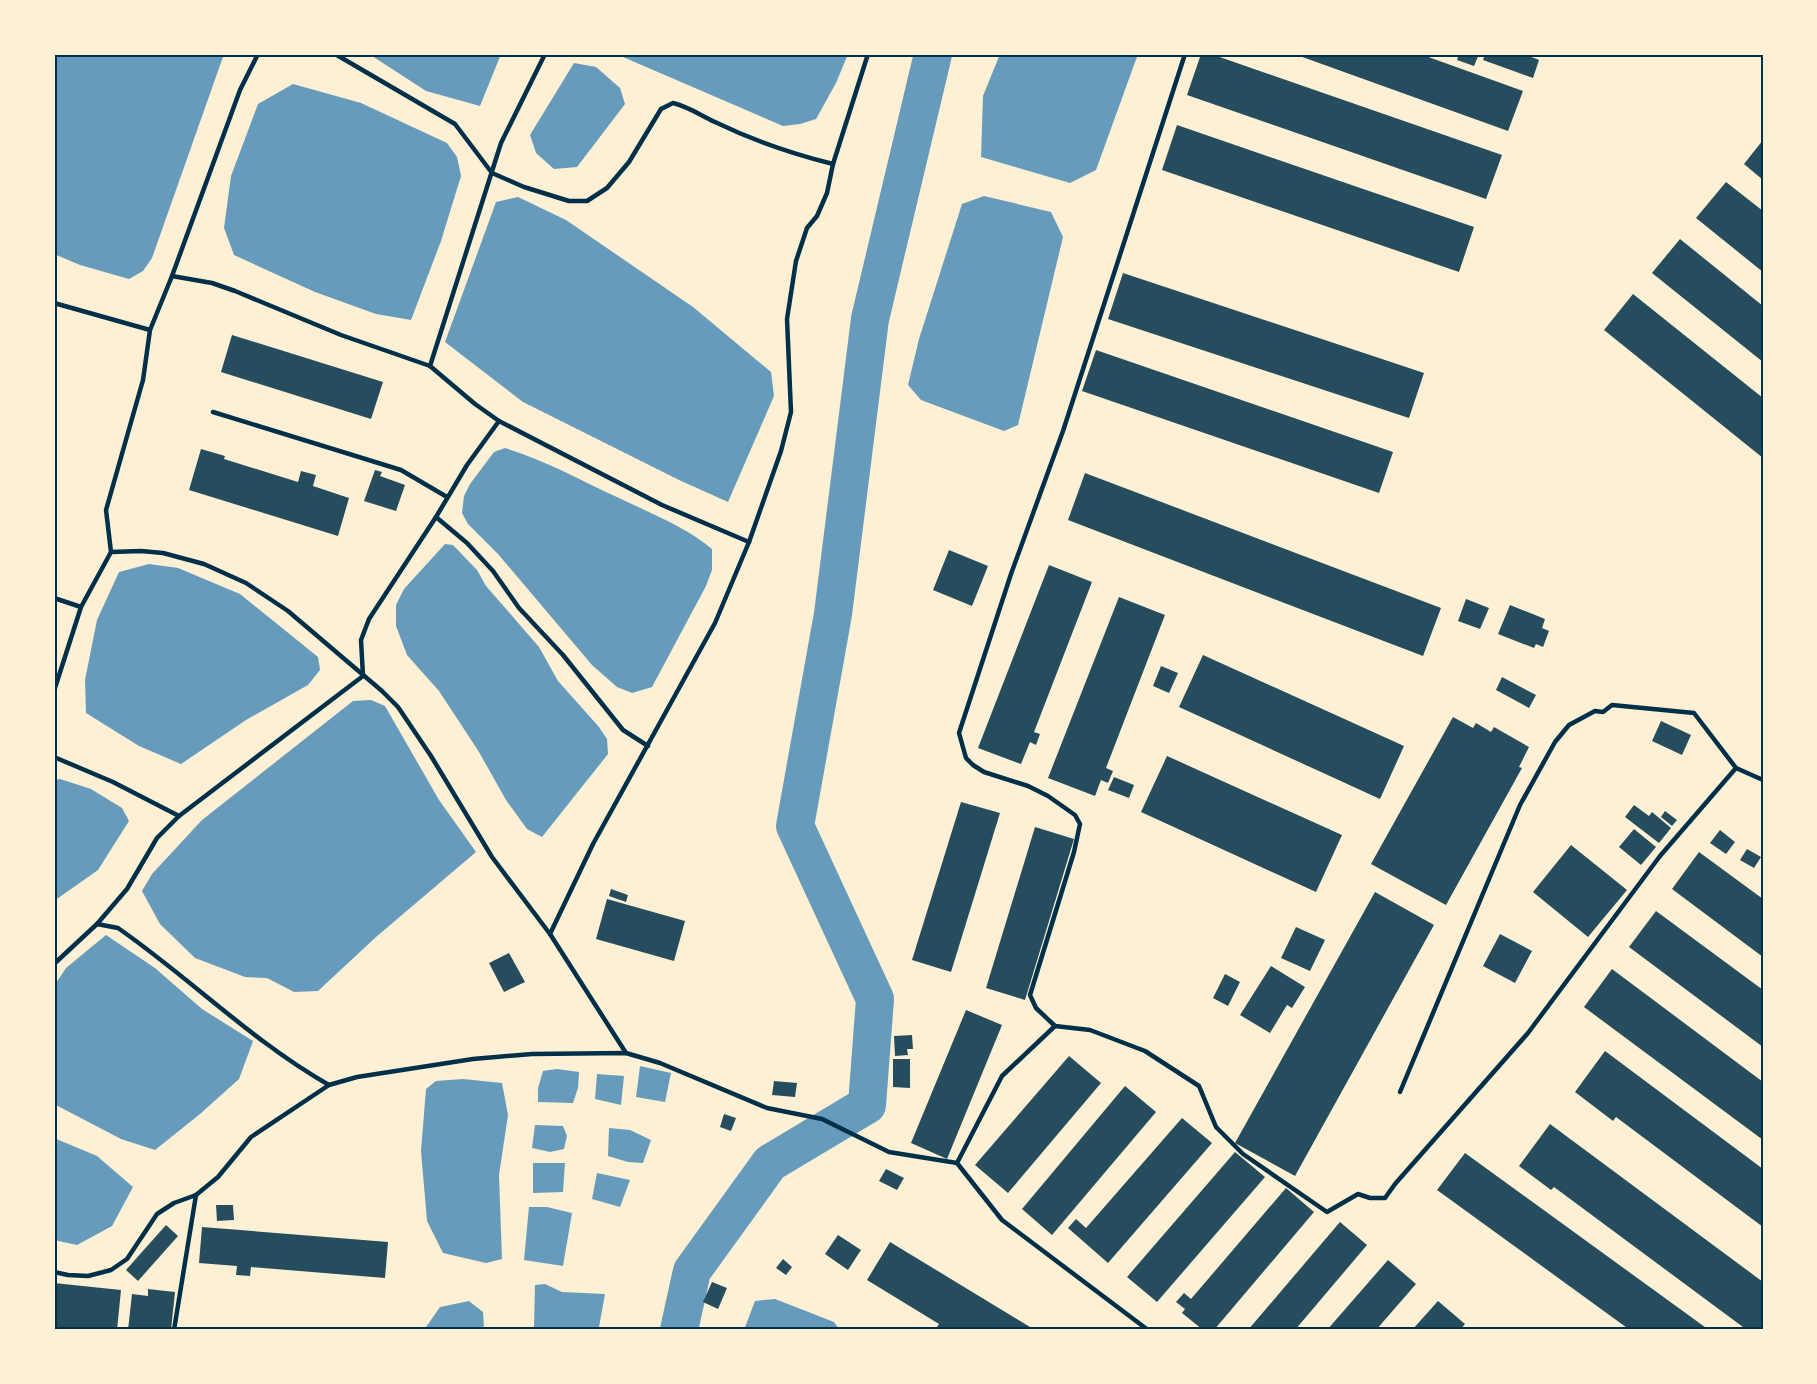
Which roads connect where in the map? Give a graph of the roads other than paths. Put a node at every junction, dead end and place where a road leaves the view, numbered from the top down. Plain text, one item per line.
1 (258, 54) edge
2 (335, 54) edge
3 (545, 54) edge
4 (868, 54) edge
5 (1185, 54) edge
6 (833, 164) junction
7 (492, 173) junction
8 (172, 276) junction
9 (54, 303) edge
10 (150, 330) junction
11 (430, 366) junction
12 (213, 412) dead end
13 (499, 420) junction
14 (447, 497) junction
15 (436, 517) junction
16 (749, 542) junction
17 (111, 552) junction
18 (54, 598) edge
19 (81, 607) junction
20 (363, 676) junction
21 (54, 691) edge
22 (648, 746) junction
23 (54, 757) edge
24 (1736, 768) junction
25 (1763, 780) edge
26 (179, 816) junction
27 (97, 924) junction
28 (550, 934) junction
29 (54, 964) edge
30 (1055, 1026) junction
31 (626, 1053) junction
32 (329, 1085) junction
33 (1400, 1092) dead end
34 (957, 1163) junction
35 (196, 1195) junction
36 (54, 1272) edge
37 (174, 1330) edge
38 (1148, 1330) edge

1 - 8 lane
2 - 7 lane
3 - 7 lane
4 - 6 lane
5 - 30 lane
6 - 7 lane
6 - 16 lane
7 - 11 lane
8 - 10 lane
8 - 11 lane
9 - 10 lane
10 - 17 lane
11 - 13 lane
12 - 14 lane
13 - 14 lane
13 - 16 lane
14 - 15 lane
15 - 20 lane
15 - 22 lane
16 - 22 lane
17 - 19 lane
17 - 20 lane
18 - 19 lane
19 - 21 lane
20 - 26 lane
20 - 28 lane
22 - 28 lane
23 - 26 lane
24 - 25 lane
24 - 30 lane
24 - 33 lane
26 - 27 lane
27 - 29 lane
27 - 32 lane
28 - 31 lane
30 - 34 lane
31 - 32 lane
31 - 34 lane
32 - 35 lane
34 - 38 lane
35 - 36 lane
35 - 37 lane

